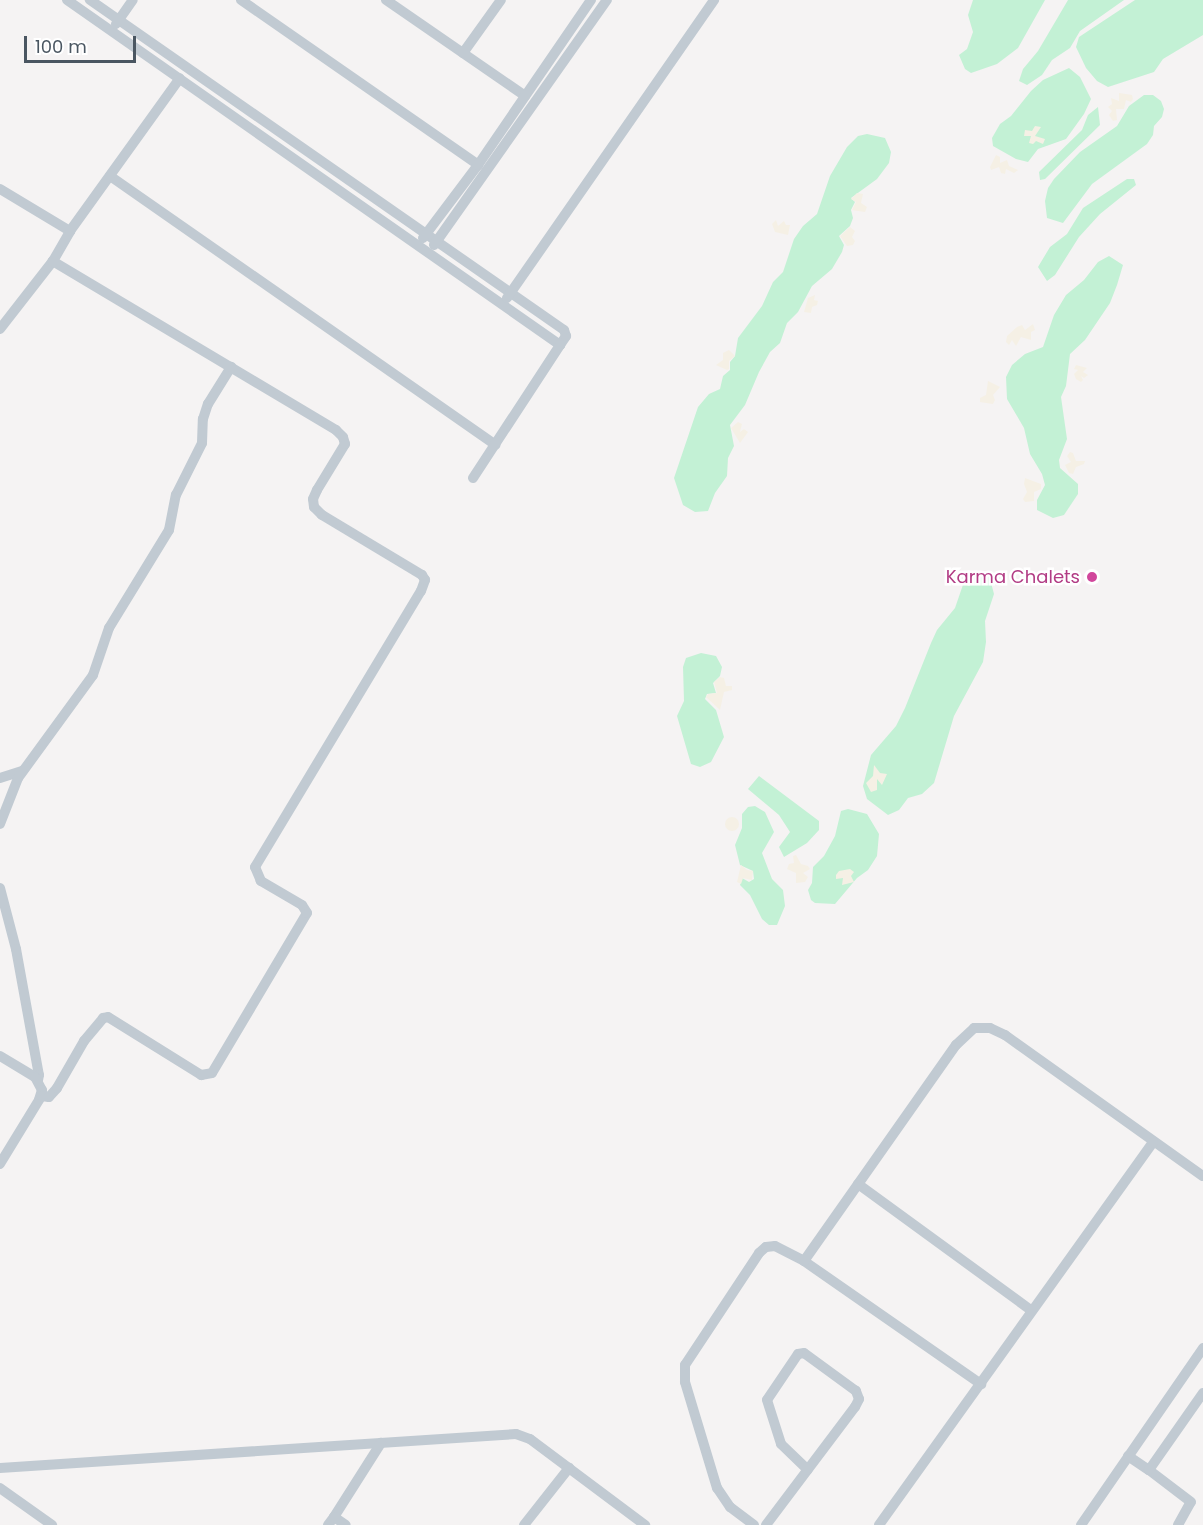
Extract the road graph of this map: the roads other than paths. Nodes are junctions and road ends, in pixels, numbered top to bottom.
1 (67, 0) edge
2 (90, 0) edge
3 (133, 0) edge
4 (241, 0) edge
5 (386, 0) edge
6 (501, 0) edge
7 (591, 0) edge
8 (607, 0) edge
9 (714, 0) edge
10 (119, 20) junction
11 (112, 31) junction
12 (463, 53) junction
13 (180, 78) junction
14 (525, 96) junction
15 (478, 165) junction
16 (110, 176) junction
17 (0, 189) edge
18 (70, 231) junction
19 (426, 234) junction
20 (436, 241) junction
21 (418, 246) junction
22 (428, 253) junction
23 (53, 261) junction
24 (511, 293) junction
25 (502, 303) junction
26 (0, 329) edge
27 (560, 345) junction
28 (231, 367) junction
29 (495, 445) junction
30 (473, 478) dead end
31 (23, 771) junction
32 (0, 778) edge
33 (3, 806) edge
34 (0, 824) edge
35 (0, 888) edge
36 (0, 1056) edge
37 (38, 1080) junction
38 (41, 1096) junction
39 (1153, 1142) junction
40 (0, 1164) edge
41 (1203, 1176) edge
42 (858, 1184) junction
43 (804, 1261) junction
44 (1032, 1311) junction
45 (1203, 1348) edge
46 (1199, 1362) edge
47 (981, 1384) junction
48 (1203, 1393) edge
49 (381, 1443) junction
50 (1128, 1456) junction
51 (0, 1468) edge
52 (569, 1468) junction
53 (808, 1470) junction
54 (1149, 1470) junction
55 (0, 1488) edge
56 (331, 1521) edge
57 (52, 1525) edge
58 (346, 1525) edge
59 (524, 1525) edge
60 (645, 1525) edge
61 (754, 1525) edge
62 (766, 1525) edge
63 (879, 1525) edge
64 (1081, 1525) edge
65 (1178, 1525) edge

1 - 11 street
2 - 10 street
3 - 10 street
4 - 15 street
5 - 12 street
6 - 12 street
7 - 14 street
8 - 20 street
9 - 24 street
10 - 11 street
10 - 19 street
11 - 13 street
12 - 14 street
13 - 16 street
13 - 21 street
14 - 15 street
15 - 19 street
16 - 18 street
16 - 29 street
17 - 18 street
18 - 23 street
19 - 20 street
19 - 21 street
20 - 22 street
20 - 24 street
21 - 22 street
22 - 25 street
23 - 26 street
23 - 28 street
24 - 25 street
24 - 27 street
25 - 27 street
27 - 29 street
28 - 31 street
28 - 38 street
29 - 30 street
31 - 32 street
31 - 33 street
33 - 34 street
35 - 37 street
36 - 37 street
37 - 38 street
38 - 40 street
39 - 41 street
39 - 42 street
39 - 44 street
42 - 43 street
42 - 44 street
43 - 47 street
43 - 61 street
44 - 47 street
45 - 46 street
46 - 50 street
47 - 63 street
48 - 54 street
49 - 51 street
49 - 52 street
49 - 56 street
50 - 54 street
50 - 64 street
52 - 59 street
52 - 60 street
53 - 53 street
53 - 62 street
54 - 65 street
55 - 57 street
56 - 58 street

